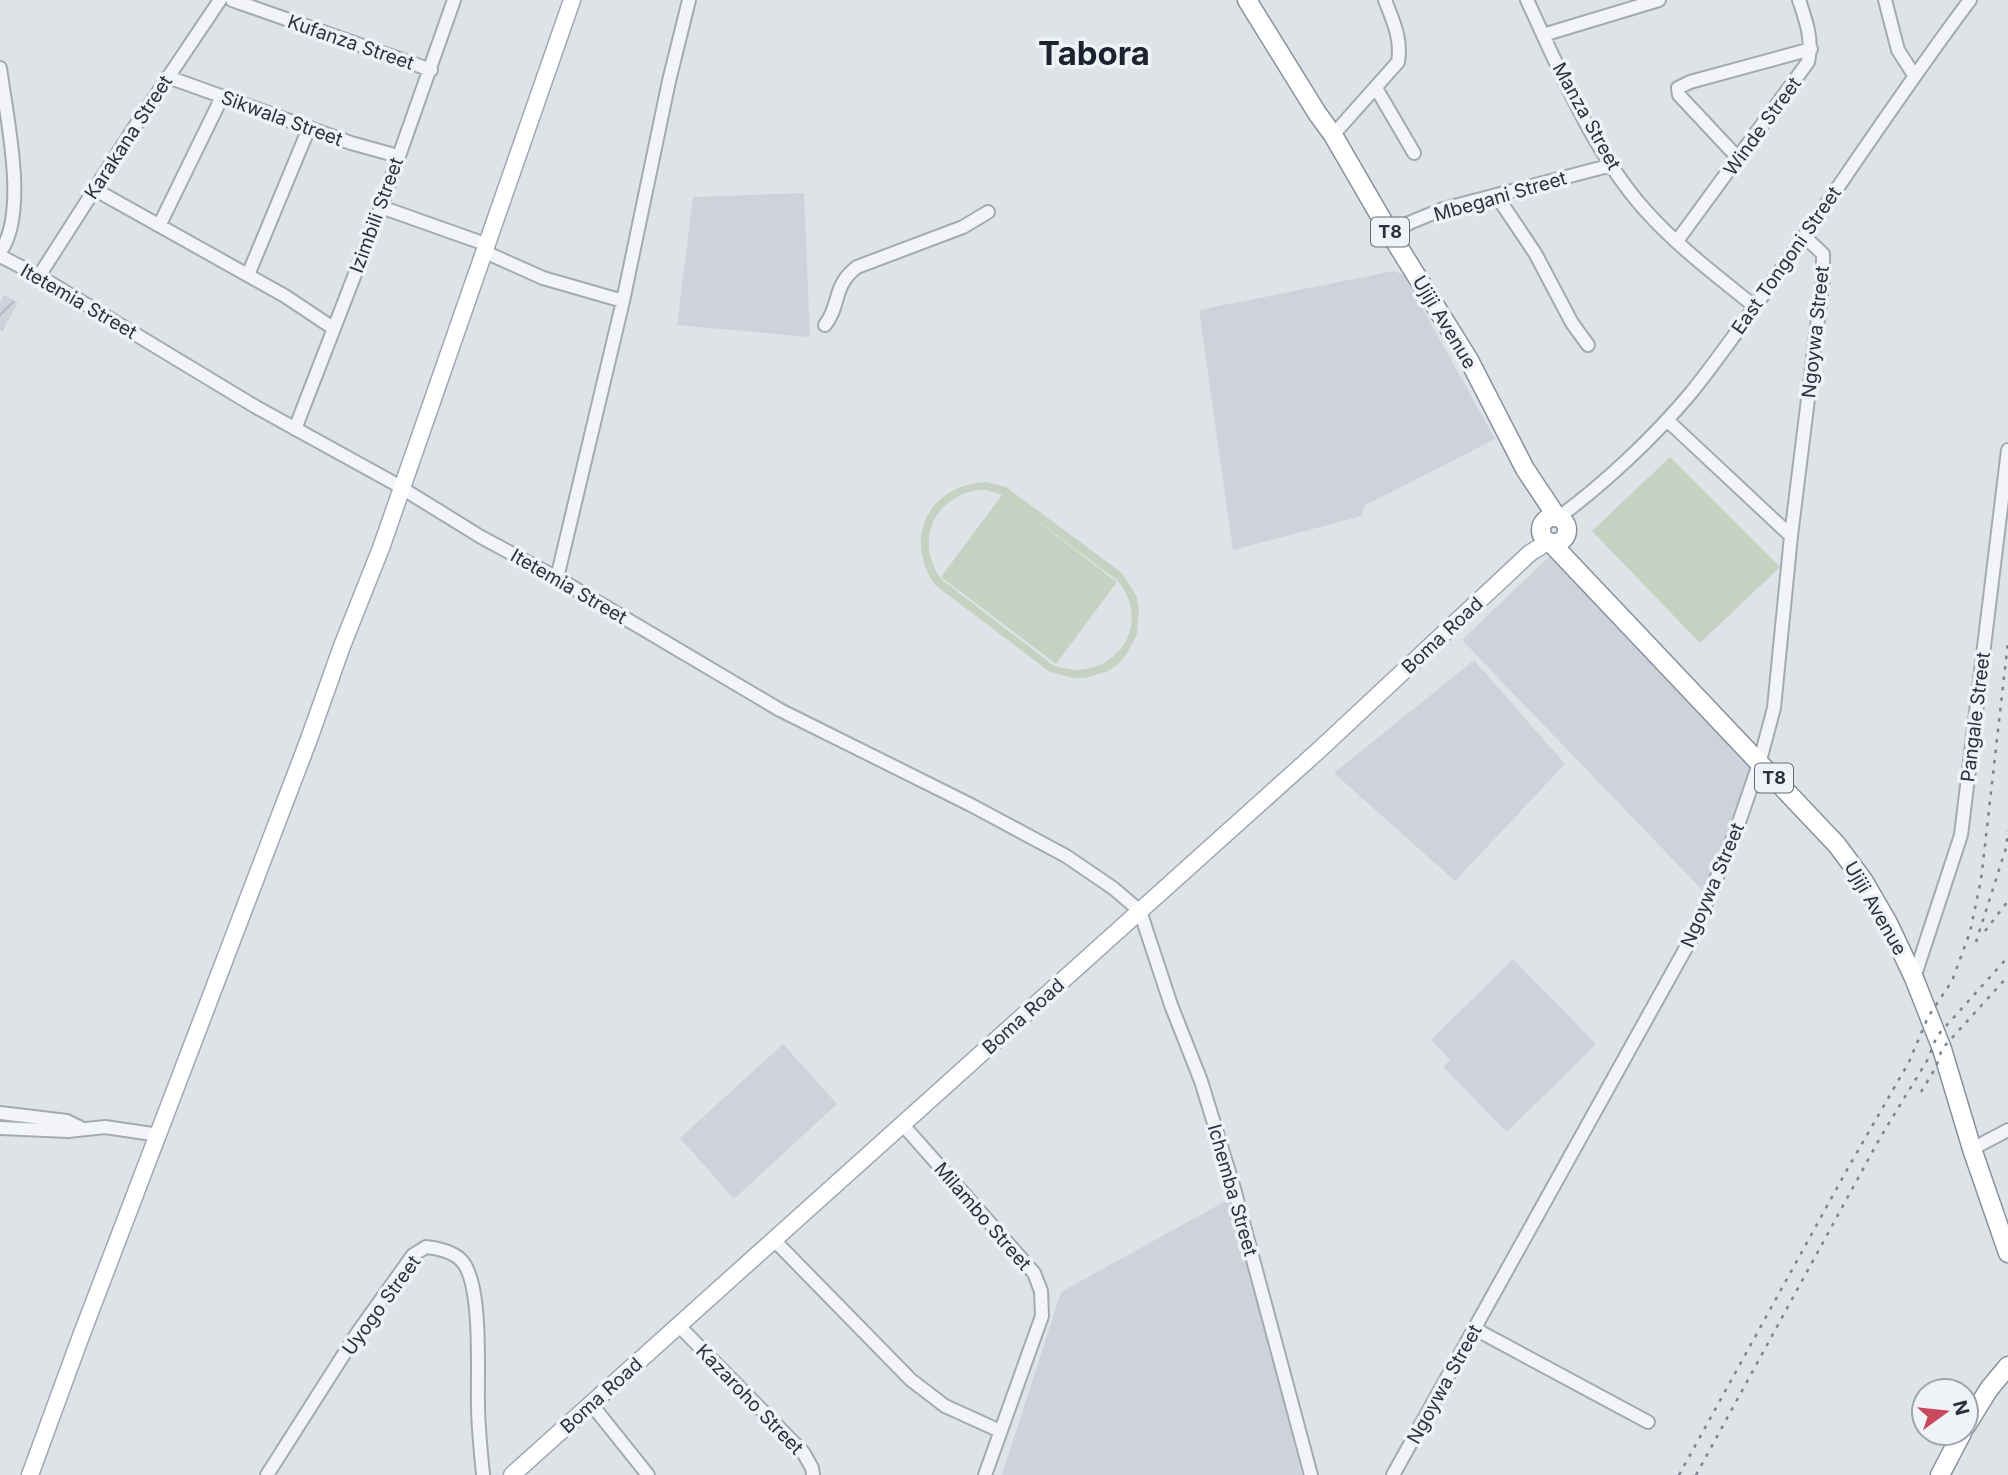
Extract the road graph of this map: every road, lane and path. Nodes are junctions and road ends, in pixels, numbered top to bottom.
1 (220, 0) edge
2 (232, 0) edge
3 (454, 0) edge
4 (572, 0) edge
5 (689, 0) edge
6 (1247, 0) edge
7 (1385, 0) edge
8 (1527, 0) edge
9 (1659, 0) edge
10 (1799, 0) edge
11 (1885, 0) edge
12 (1970, 0) edge
13 (1543, 35) junction
14 (1811, 49) junction
15 (0, 68) edge
16 (430, 70) junction
17 (1914, 75) junction
18 (168, 77) junction
19 (1376, 88) junction
20 (222, 97) junction
21 (309, 128) junction
22 (1333, 135) junction
23 (1413, 153) dead end
24 (398, 156) junction
25 (1738, 158) junction
26 (1612, 165) junction
27 (94, 189) junction
28 (1496, 195) junction
29 (381, 207) junction
30 (988, 212) dead end
31 (160, 224) junction
32 (1391, 235) junction
33 (1804, 236) junction
34 (1677, 241) junction
35 (486, 249) junction
36 (0, 254) edge
37 (248, 275) junction
38 (39, 276) junction
39 (623, 301) junction
40 (1754, 306) junction
41 (825, 325) dead end
42 (333, 328) junction
43 (1588, 345) dead end
44 (1667, 420) junction
45 (295, 429) junction
46 (2008, 450) edge
47 (401, 489) junction
48 (1554, 529) junction
49 (1791, 536) junction
50 (557, 578) junction
51 (1759, 764) junction
52 (1140, 911) junction
53 (1914, 978) junction
54 (0, 1113) edge
55 (903, 1125) junction
56 (0, 1128) edge
57 (83, 1129) junction
58 (2008, 1130) edge
59 (159, 1135) junction
60 (1972, 1149) junction
61 (774, 1240) junction
62 (2008, 1253) edge
63 (680, 1326) junction
64 (1475, 1329) junction
65 (2008, 1366) edge
66 (1980, 1403) edge
67 (592, 1405) junction
68 (1648, 1422) dead end
69 (1000, 1431) junction
70 (1955, 1447) edge
71 (30, 1475) edge
72 (267, 1475) edge
73 (483, 1475) edge
74 (512, 1475) edge
75 (648, 1475) edge
76 (813, 1475) edge
77 (985, 1475) edge
78 (1311, 1475) edge
79 (1393, 1475) edge
80 (1940, 1475) edge

1 - 18 street, Karakana Street
2 - 16 street, Kufanza Street
3 - 16 street, Izimbili Street
4 - 35 main road
5 - 39 street
6 - 22 highway, Ujiji Avenue / T8
7 - 19 street
8 - 13 street, Manza Street
9 - 13 street
10 - 14 street
11 - 17 street
12 - 17 street, East Tongoni Street
13 - 26 street, Manza Street
14 - 25 street, Winde Street
14 - 25 street
15 - 36 street
16 - 24 street, Izimbili Street
17 - 33 street, East Tongoni Street
18 - 20 street, Sikwala Street
18 - 27 street, Karakana Street
19 - 22 street
19 - 23 street
20 - 21 street, Sikwala Street
20 - 31 street
21 - 24 street, Sikwala Street
21 - 37 street
22 - 32 highway, Ujiji Avenue / T8
24 - 29 street, Izimbili Street
25 - 34 street, Winde Street
26 - 28 street, Mbegani Street
26 - 34 street, Manza Street
27 - 31 street
27 - 38 street, Karakana Street
28 - 32 street, Mbegani Street
28 - 43 street
29 - 35 street
29 - 42 street, Izimbili Street
30 - 41 street
31 - 37 street
32 - 48 highway, Ujiji Avenue / T8
33 - 40 street, East Tongoni Street
33 - 49 street, Ngoywa Street
34 - 40 street, Manza Street
35 - 39 street
35 - 47 main road
36 - 38 street, Itetemia Street
37 - 42 street
38 - 45 street, Itetemia Street
39 - 50 street
40 - 44 street, East Tongoni Street
42 - 45 street, Izimbili Street
44 - 48 street, East Tongoni Street
44 - 49 street
45 - 47 street, Itetemia Street
46 - 53 street, Pangale Street
47 - 50 street, Itetemia Street
47 - 59 main road
48 - 51 highway, Ujiji Avenue / T8
48 - 52 main road, Boma Road
49 - 51 street, Ngoywa Street
50 - 52 street, Itetemia Street
51 - 53 highway, Ujiji Avenue / T8
51 - 64 street, Ngoywa Street
52 - 55 main road, Boma Road
52 - 78 street, Ichemba Street
53 - 60 highway, Ujiji Avenue / T8
54 - 57 street
55 - 61 main road, Boma Road
55 - 69 street, Milambo Street
56 - 57 street
57 - 59 street
58 - 60 street
59 - 71 main road
60 - 62 highway, Ujiji Avenue / T8
61 - 63 main road, Boma Road
61 - 69 street
63 - 67 main road, Boma Road
63 - 76 street, Kazaroho Street
64 - 68 street
64 - 79 street, Ngoywa Street
65 - 66 highway
67 - 74 main road, Boma Road
67 - 75 street
69 - 77 street, Milambo Street
70 - 80 highway
72 - 73 street, Uyogo Street

